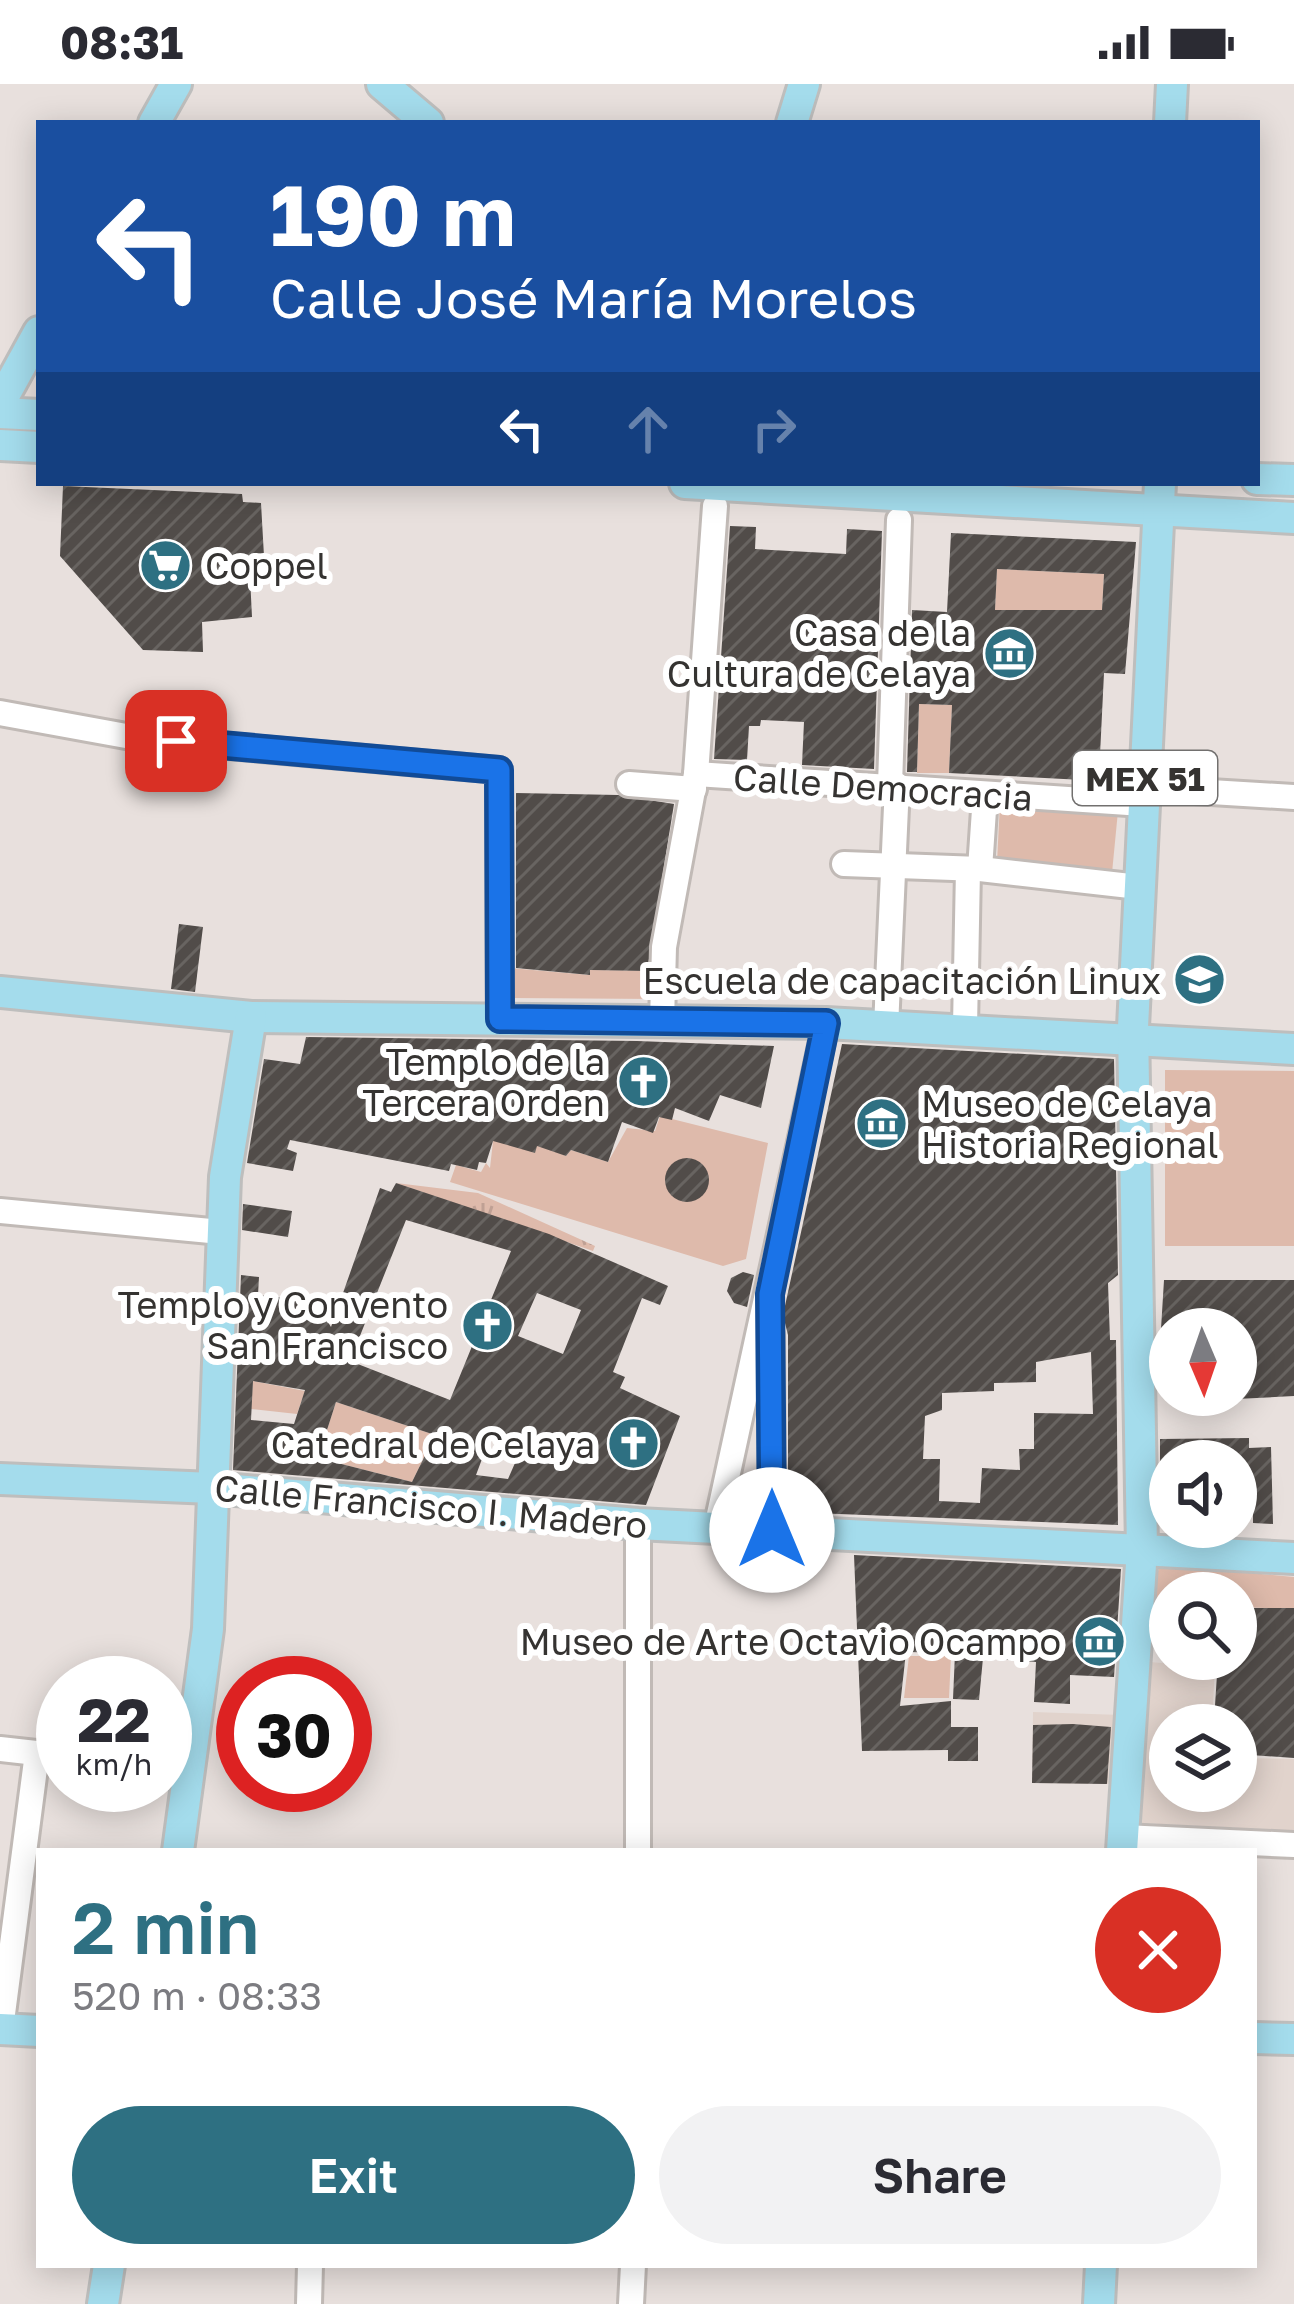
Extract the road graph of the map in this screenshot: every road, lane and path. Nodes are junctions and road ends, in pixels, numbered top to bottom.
1 (176, 84) edge
2 (382, 84) edge
3 (804, 84) edge
4 (1172, 84) edge
5 (156, 120) edge
6 (424, 120) edge
7 (793, 120) edge
8 (1170, 120) edge
9 (36, 337) edge
10 (0, 403) edge
11 (0, 413) edge
12 (36, 415) edge
13 (0, 445) edge
14 (36, 447) edge
15 (1260, 478) edge
16 (1294, 480) edge
17 (780, 486) edge
18 (1159, 498) edge
19 (715, 506) dead end
20 (1294, 518) edge
21 (898, 520) dead end
22 (0, 713) edge
23 (695, 781) junction
24 (629, 784) dead end
25 (894, 785) junction
26 (985, 795) junction
27 (1144, 796) junction
28 (1294, 796) edge
29 (844, 864) dead end
30 (892, 865) junction
31 (974, 869) junction
32 (1139, 886) junction
33 (0, 992) edge
34 (251, 1017) junction
35 (500, 1019) junction
36 (662, 1022) junction
37 (826, 1023) junction
38 (886, 1027) junction
39 (965, 1028) junction
40 (1135, 1044) junction
41 (1294, 1049) edge
42 (0, 1210) edge
43 (221, 1232) junction
44 (770, 1294) junction
45 (0, 1479) edge
46 (212, 1488) junction
47 (638, 1523) junction
48 (716, 1528) junction
49 (772, 1530) junction
50 (1142, 1549) junction
51 (1294, 1558) edge
52 (192, 1701) edge
53 (0, 1749) edge
54 (36, 1753) edge
55 (36, 1760) edge
56 (180, 1812) edge
57 (1123, 1844) edge
58 (1294, 1846) edge
59 (183, 1848) edge
60 (638, 1848) edge
61 (0, 2029) edge
62 (36, 2032) edge
63 (1257, 2038) edge
64 (1294, 2039) edge
65 (109, 2268) edge
66 (310, 2268) edge
67 (633, 2268) edge
68 (1101, 2268) edge
69 (103, 2304) edge
70 (309, 2304) edge
71 (631, 2304) edge
72 (1099, 2304) edge

1 - 5 main road
2 - 6 main road
3 - 7 main road
4 - 8 main road
9 - 10 main road
11 - 12 main road
13 - 14 main road
15 - 16 main road
17 - 18 main road
18 - 20 main road
18 - 27 main road, MEX 51
19 - 23 street
21 - 25 street
22 - 35 street
23 - 24 street, Calle Democracia
23 - 25 street, Calle Democracia
23 - 36 street
25 - 26 street, Calle Democracia
25 - 30 street
26 - 27 street, Calle Democracia
26 - 31 street
27 - 28 street, Calle Democracia
27 - 32 main road, MEX 51
29 - 30 street
30 - 31 street
30 - 38 street
31 - 32 street
31 - 39 street
32 - 40 main road, MEX 51
33 - 34 main road
34 - 35 main road
34 - 43 main road
35 - 36 main road
36 - 37 main road
37 - 38 main road
37 - 44 street
38 - 39 main road
39 - 40 main road
40 - 41 main road
40 - 50 main road, MEX 51
42 - 43 street
43 - 46 main road
44 - 48 street
44 - 49 street
45 - 46 main road, Calle Francisco I. Madero
46 - 47 main road, Calle Francisco I. Madero
46 - 52 main road
47 - 48 main road, Calle Francisco I. Madero
47 - 60 street
48 - 49 main road, Calle Francisco I. Madero
49 - 50 main road, Calle Francisco I. Madero
50 - 51 main road, Calle Francisco I. Madero
50 - 57 main road, MEX 51
53 - 54 street
55 - 61 street
56 - 59 main road
57 - 58 street
61 - 62 main road
63 - 64 main road
65 - 69 main road
66 - 70 street
67 - 71 street
68 - 72 main road

